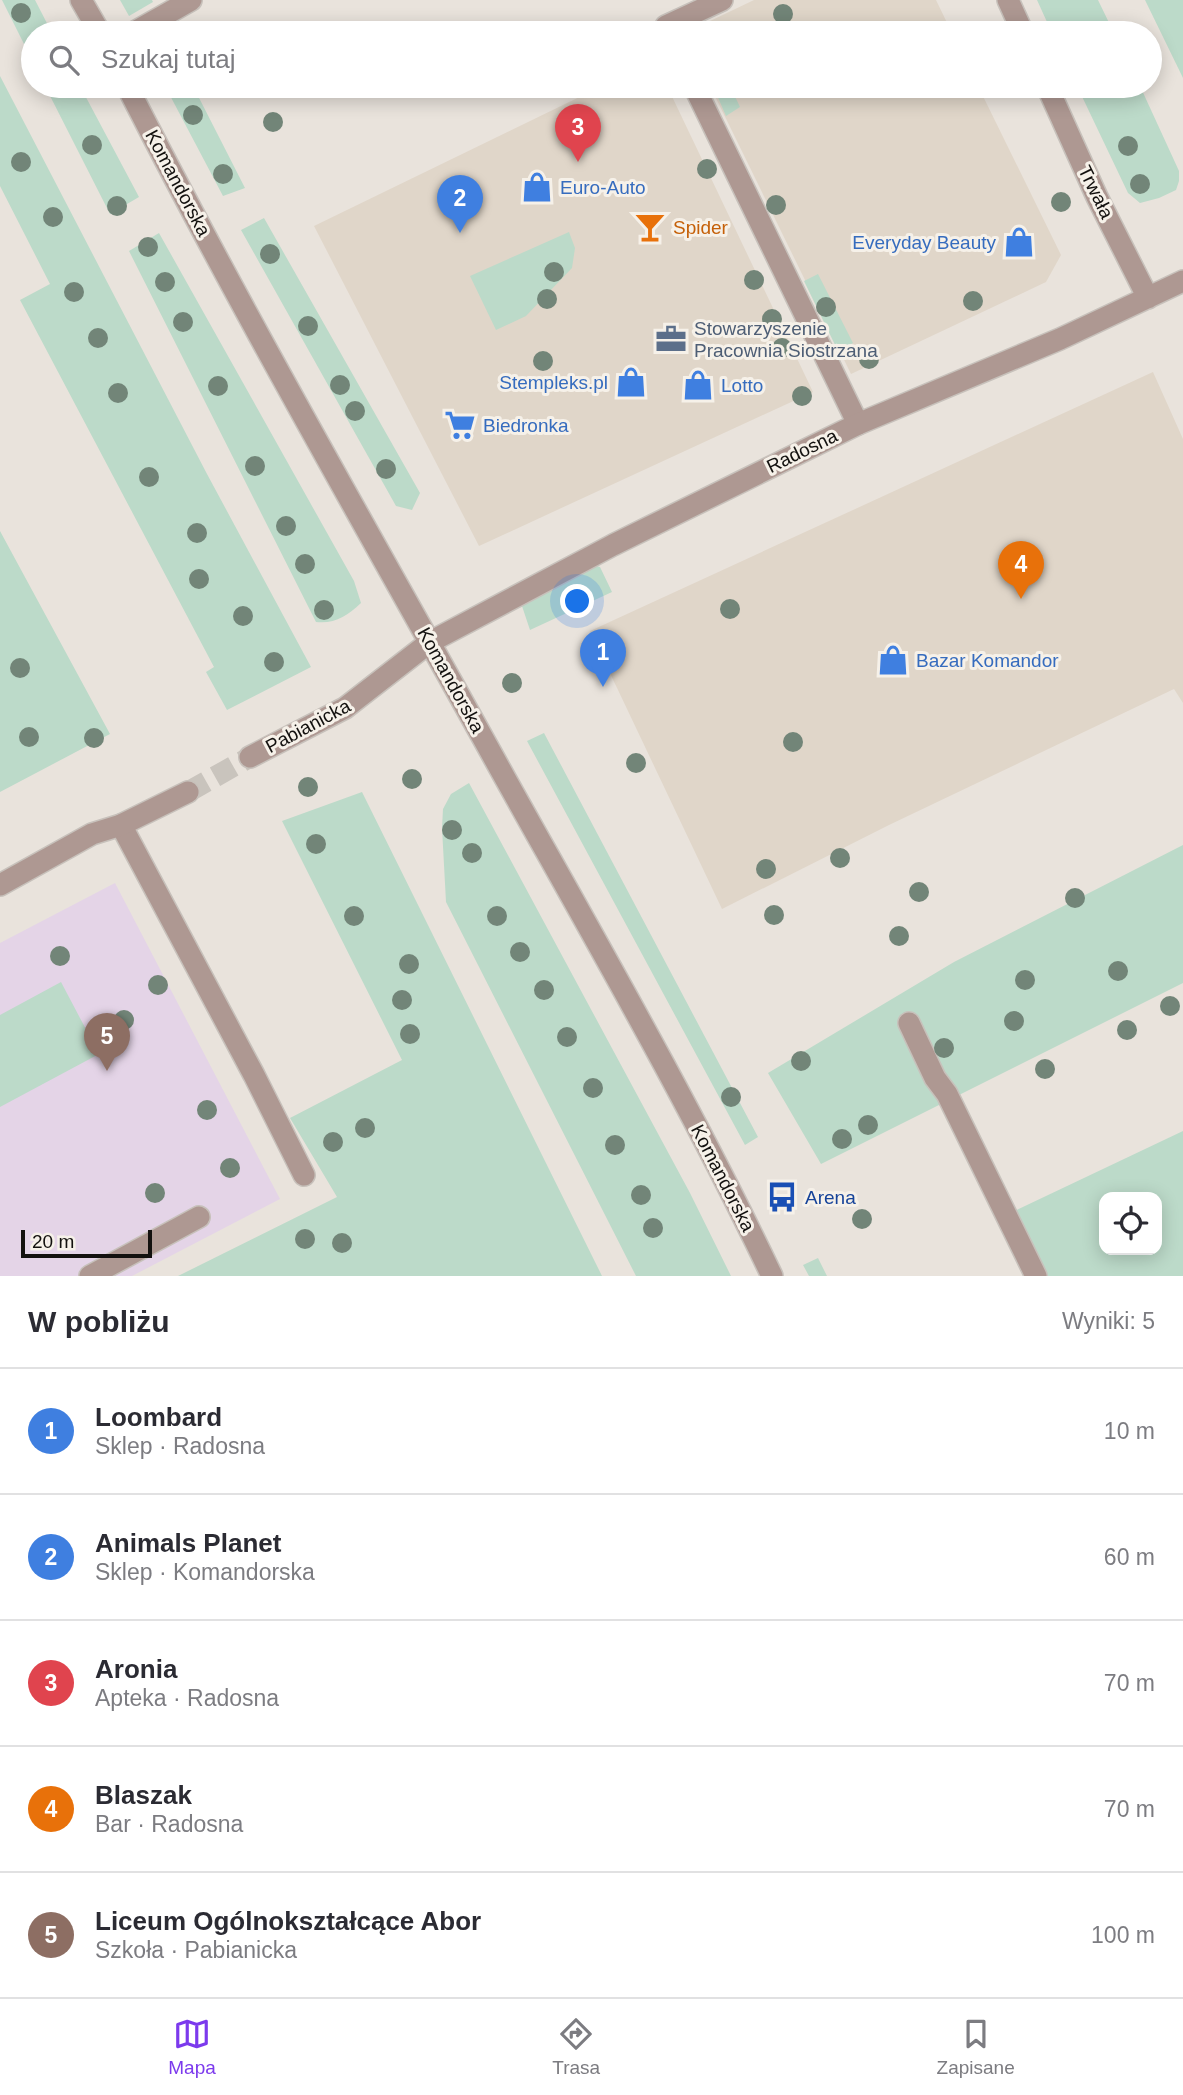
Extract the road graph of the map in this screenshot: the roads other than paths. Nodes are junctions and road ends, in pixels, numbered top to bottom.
1 (81, 0) edge
2 (191, 0) edge
3 (722, 0) edge
4 (1008, 0) edge
5 (93, 21) edge
6 (154, 21) edge
7 (677, 21) edge
8 (1018, 21) edge
9 (133, 98) edge
10 (700, 98) edge
11 (1052, 98) edge
12 (1183, 281) edge
13 (1148, 298) junction
14 (858, 424) junction
15 (430, 642) junction
16 (250, 757) tunnel mouth
17 (188, 792) tunnel mouth
18 (121, 825) junction
19 (0, 885) edge
20 (909, 1023) dead end
21 (304, 1175) dead end
22 (199, 1217) dead end
23 (90, 1276) edge
24 (772, 1276) edge
25 (1036, 1276) edge

1 - 5 street
2 - 6 street
3 - 7 street
4 - 8 street
9 - 15 street, Komandorska
10 - 14 street
11 - 13 street, Trwała
12 - 13 street, Radosna
13 - 14 street, Radosna
14 - 15 street, Radosna
15 - 16 street, Pabianicka
15 - 24 street, Komandorska
17 - 18 street
18 - 19 street
18 - 21 street
20 - 25 street
22 - 23 street

